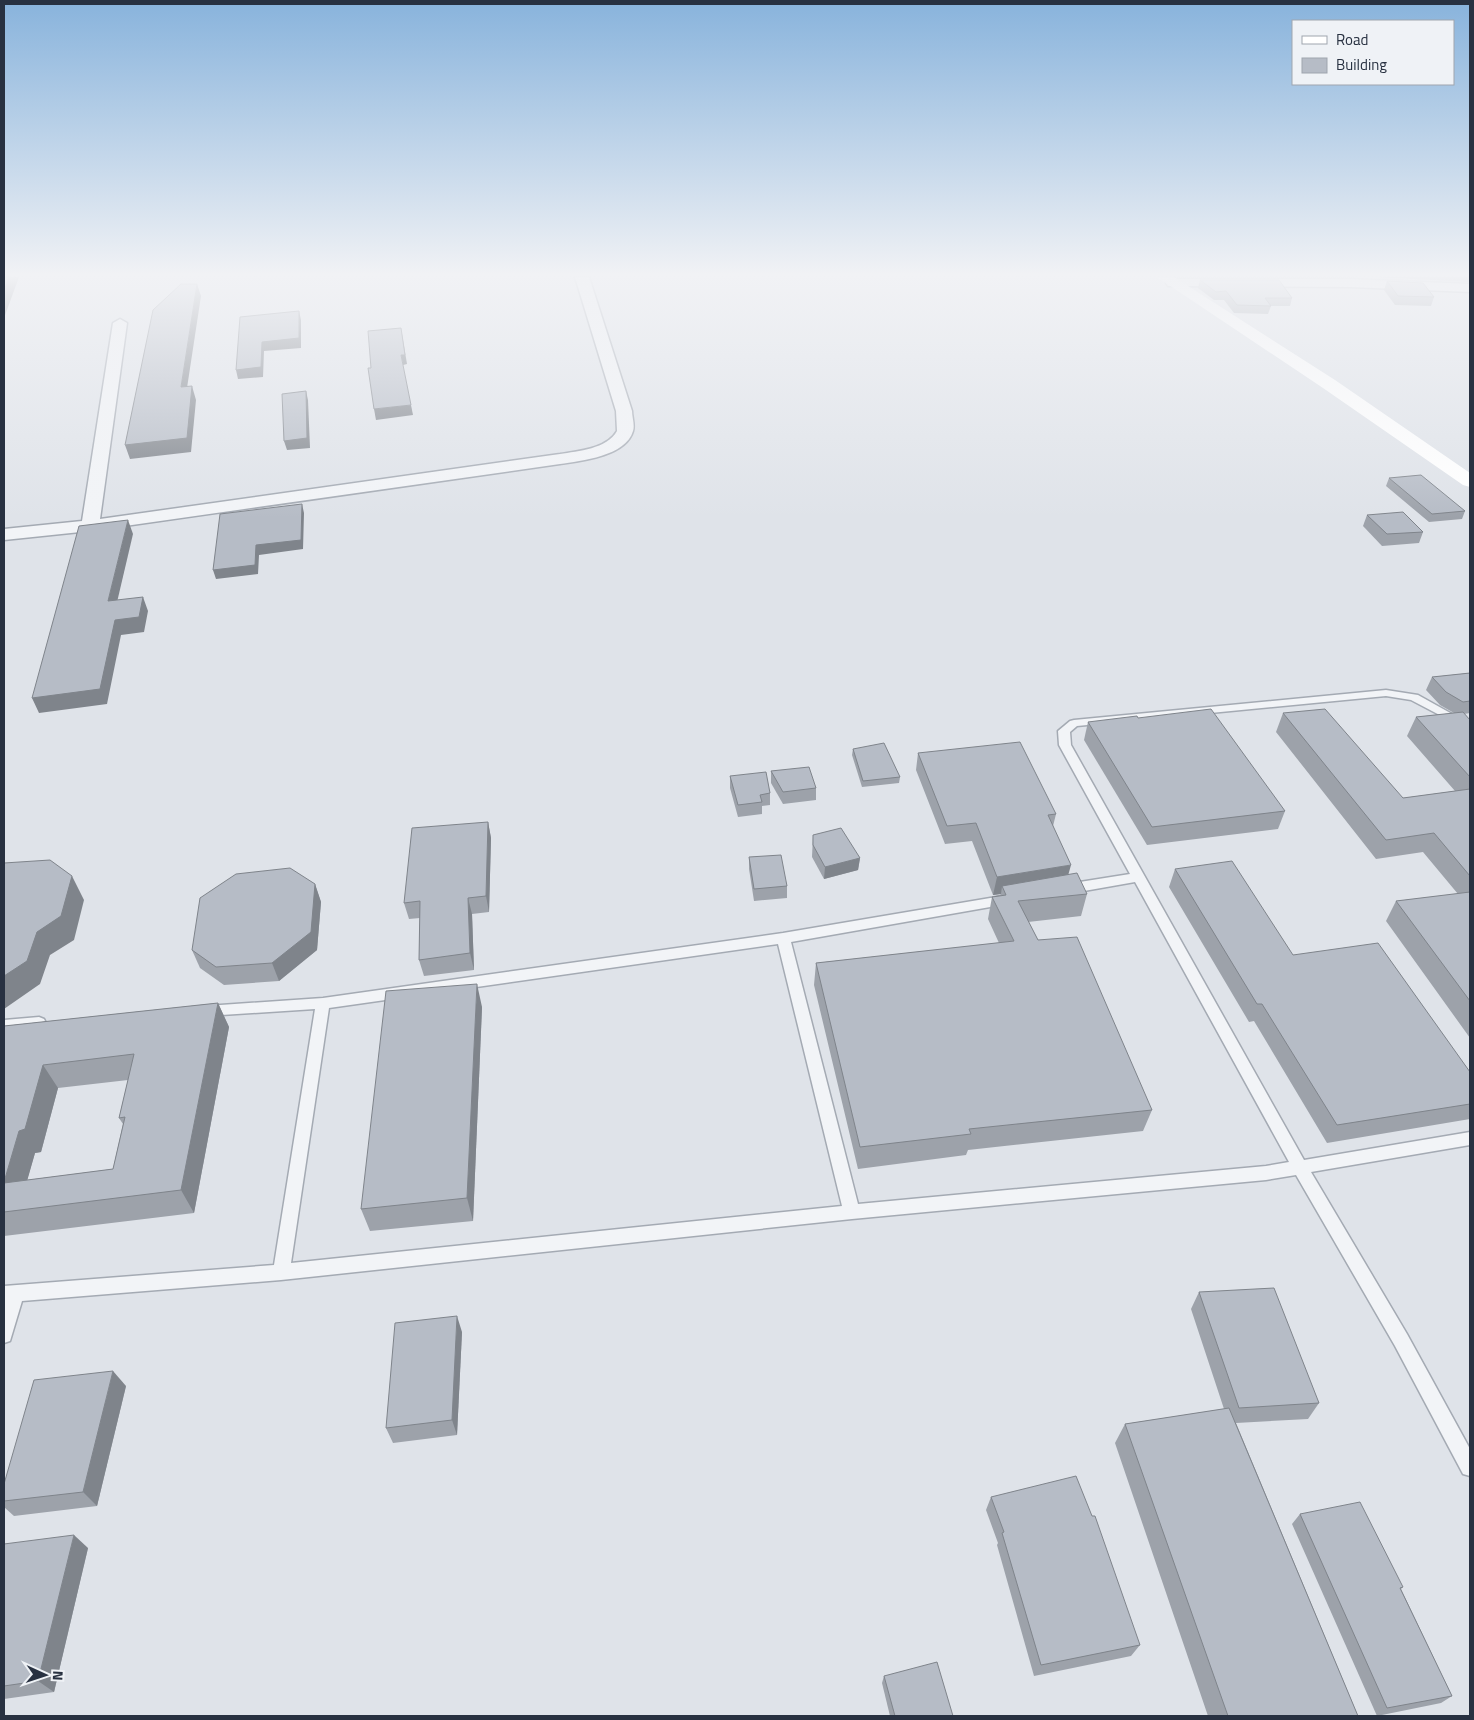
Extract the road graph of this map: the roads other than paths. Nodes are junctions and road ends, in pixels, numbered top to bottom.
1 (115, 357) edge
2 (607, 357) edge
3 (1288, 357) edge
4 (1470, 481) edge
5 (90, 526) junction
6 (4, 535) edge
7 (1470, 728) edge
8 (1138, 877) junction
9 (1052, 892) edge
10 (1023, 897) edge
11 (783, 938) junction
12 (323, 1003) junction
13 (193, 1012) edge
14 (54, 1022) edge
15 (4, 1026) edge
16 (1470, 1138) edge
17 (1300, 1167) junction
18 (852, 1212) junction
19 (281, 1272) junction
20 (10, 1293) edge
21 (4, 1334) edge
22 (1470, 1468) edge

1 - 5 street
2 - 5 street
3 - 4 street
5 - 6 street
7 - 8 lane
8 - 9 lane
8 - 17 lane
10 - 11 lane
11 - 12 lane
11 - 18 lane
12 - 13 lane
12 - 19 lane
14 - 15 lane
16 - 17 lane
17 - 18 lane
17 - 22 lane
18 - 19 lane
19 - 20 lane
20 - 21 lane

